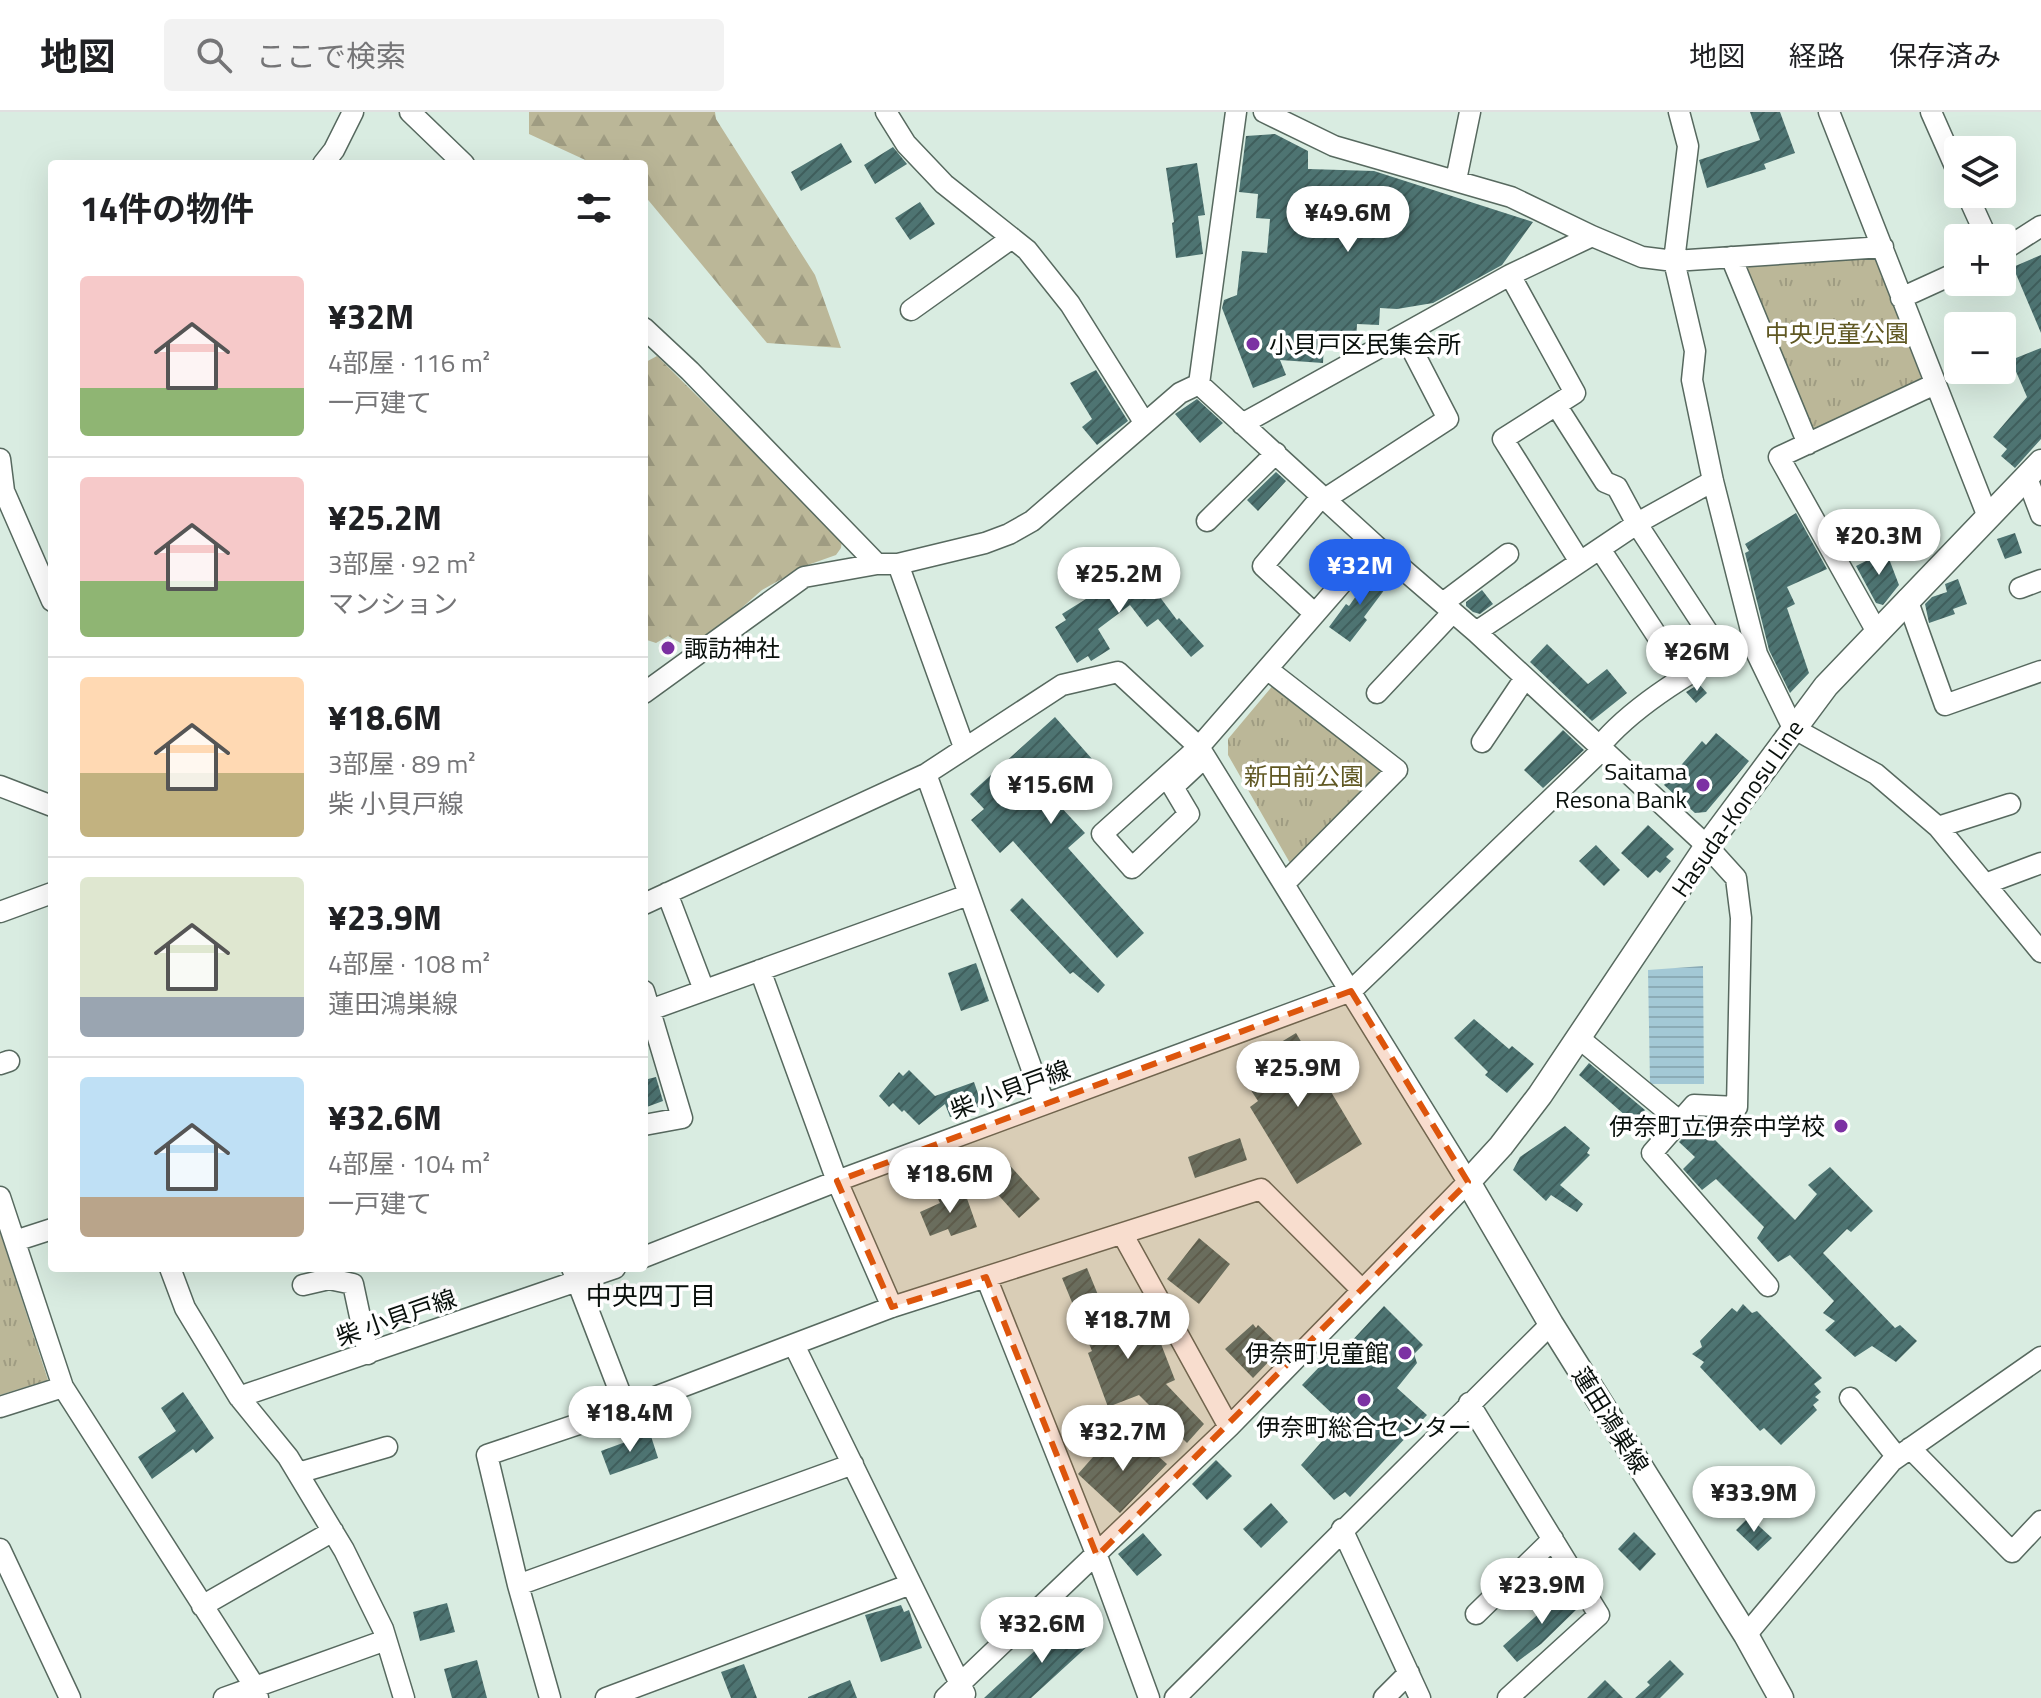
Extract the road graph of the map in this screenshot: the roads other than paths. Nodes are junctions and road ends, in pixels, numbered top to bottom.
1 (353, 112) edge
2 (410, 112) edge
3 (886, 112) edge
4 (1236, 112) edge
5 (1264, 112) edge
6 (1470, 112) edge
7 (1679, 112) edge
8 (1829, 112) edge
9 (1931, 112) edge
10 (1944, 141) edge
11 (326, 160) edge
12 (460, 160) edge
13 (1456, 180) junction
14 (2041, 226) edge
15 (1592, 236) junction
16 (1012, 238) junction
17 (2016, 242) edge
18 (1883, 247) junction
19 (1731, 257) junction
20 (1674, 261) junction
21 (1510, 275) junction
22 (1944, 278) edge
23 (1901, 298) junction
24 (911, 310) dead end
25 (1404, 334) junction
26 (648, 335) edge
27 (1199, 384) junction
28 (1935, 384) junction
29 (1556, 405) junction
30 (1144, 422) junction
31 (1242, 424) junction
32 (1808, 444) junction
33 (1276, 453) junction
34 (0, 459) edge
35 (2034, 470) edge
36 (1713, 481) junction
37 (1323, 498) junction
38 (2041, 515) edge
39 (1988, 517) junction
40 (1207, 521) dead end
41 (1637, 524) junction
42 (1375, 545) junction
43 (1600, 549) junction
44 (1508, 554) dead end
45 (1580, 562) junction
46 (877, 564) junction
47 (898, 564) junction
48 (2041, 580) edge
49 (2020, 588) dead end
50 (48, 592) edge
51 (1907, 599) junction
52 (1448, 608) junction
53 (1315, 614) junction
54 (1476, 632) junction
55 (1877, 632) junction
56 (1752, 639) junction
57 (1722, 654) junction
58 (1267, 669) junction
59 (2041, 671) edge
60 (1684, 677) junction
61 (1525, 678) junction
62 (648, 690) edge
63 (1377, 693) dead end
64 (1793, 728) junction
65 (1482, 742) dead end
66 (964, 747) junction
67 (1601, 749) junction
68 (1202, 752) junction
69 (926, 774) junction
70 (0, 786) edge
71 (48, 804) edge
72 (2010, 804) dead end
73 (1938, 827) junction
74 (1707, 846) junction
75 (2041, 863) edge
76 (1284, 884) junction
77 (1985, 884) junction
78 (667, 893) junction
79 (48, 894) edge
80 (968, 895) junction
81 (648, 902) edge
82 (0, 912) edge
83 (2041, 952) edge
84 (760, 970) junction
85 (704, 990) junction
86 (1351, 991) junction
87 (648, 1000) edge
88 (648, 1003) edge
89 (1580, 1039) junction
90 (1044, 1103) junction
91 (1678, 1120) junction
92 (648, 1124) edge
93 (837, 1181) junction
94 (1468, 1182) junction
95 (0, 1197) edge
96 (48, 1229) edge
97 (8, 1230) edge
98 (1123, 1235) junction
99 (648, 1255) edge
100 (172, 1272) edge
101 (575, 1275) edge
102 (986, 1277) junction
103 (303, 1285) dead end
104 (1768, 1286) dead end
105 (1362, 1290) junction
106 (892, 1307) junction
107 (1551, 1324) junction
108 (794, 1345) junction
109 (368, 1354) junction
110 (2041, 1357) edge
111 (63, 1387) junction
112 (239, 1397) junction
113 (1850, 1398) dead end
114 (1469, 1403) junction
115 (0, 1407) edge
116 (626, 1408) junction
117 (1229, 1427) junction
118 (387, 1447) dead end
119 (1904, 1452) junction
120 (853, 1464) junction
121 (298, 1473) junction
122 (2041, 1521) edge
123 (1342, 1529) junction
124 (333, 1531) junction
125 (1553, 1539) junction
126 (0, 1549) edge
127 (1097, 1556) junction
128 (911, 1584) junction
129 (518, 1585) junction
130 (202, 1606) junction
131 (1476, 1614) dead end
132 (1746, 1635) junction
133 (386, 1640) junction
134 (1409, 1673) junction
135 (964, 1691) edge
136 (257, 1692) edge
137 (1780, 1697) edge
138 (70, 1698) edge
139 (224, 1698) edge
140 (404, 1698) edge
141 (550, 1698) edge
142 (606, 1698) edge
143 (945, 1698) edge
144 (1149, 1698) edge
145 (1175, 1698) edge
146 (1384, 1698) edge
147 (1420, 1698) edge
148 (1508, 1698) edge

1 - 11 street
2 - 12 street
3 - 16 street
4 - 27 street
5 - 13 street
6 - 13 street
7 - 20 street
8 - 18 street
9 - 10 street
13 - 15 street
14 - 17 street
15 - 20 street
15 - 21 street
16 - 24 street
16 - 30 street
18 - 19 street
18 - 23 street
19 - 20 street
19 - 32 street
20 - 36 street
21 - 25 street
21 - 29 street
22 - 23 street
23 - 28 street
25 - 31 street
25 - 37 street
26 - 46 street
27 - 30 street
27 - 31 street
28 - 32 street
28 - 39 street
29 - 41 street
29 - 45 street
30 - 47 street
31 - 33 street
32 - 55 street
33 - 37 street
33 - 40 street
34 - 50 street
35 - 38 street
35 - 39 main road, Hasuda-Konosu Line
36 - 41 street
36 - 56 street
37 - 42 street
37 - 53 street
39 - 51 main road, Hasuda-Konosu Line
41 - 43 street
41 - 57 street
42 - 52 street
42 - 53 street
43 - 45 street
43 - 60 street
44 - 52 street
45 - 54 street
46 - 47 street
46 - 62 street
47 - 66 street
48 - 49 street
51 - 55 main road, Hasuda-Konosu Line
51 - 59 street
52 - 54 street
52 - 63 street
53 - 58 street
54 - 61 street
55 - 64 main road, Hasuda-Konosu Line
56 - 57 street
56 - 64 street
57 - 60 street
58 - 68 street
58 - 76 street
60 - 67 street
61 - 65 street
61 - 67 street
64 - 73 street
64 - 74 main road, Hasuda-Konosu Line
66 - 68 street
66 - 69 street
67 - 74 street
67 - 86 street
68 - 68 street
68 - 76 street
69 - 78 street
69 - 80 street
70 - 71 street
72 - 73 street
73 - 77 street
74 - 89 main road, Hasuda-Konosu Line
74 - 91 street
75 - 77 street
76 - 86 street
77 - 83 street
78 - 81 street
78 - 85 street
79 - 82 street
80 - 84 street
80 - 90 street
84 - 85 street
84 - 93 street
85 - 87 street
86 - 90 street, 柴 小貝戸線
86 - 94 street
88 - 92 street
89 - 91 street
89 - 94 main road, Hasuda-Konosu Line
90 - 93 street, 柴 小貝戸線
91 - 104 street
93 - 99 street, 柴 小貝戸線
93 - 106 street
94 - 105 street
94 - 107 main road, 蓮田鴻巣線
95 - 97 street
96 - 97 street
97 - 111 street
98 - 102 street
98 - 105 street
98 - 117 street
100 - 112 street
101 - 109 street, 柴 小貝戸線
101 - 116 street
102 - 106 street
102 - 127 street
103 - 109 street
105 - 117 street
106 - 108 street
107 - 114 street
107 - 132 main road, 蓮田鴻巣線
108 - 116 street
108 - 120 street
109 - 112 street, 柴 小貝戸線
110 - 119 street
111 - 115 street
111 - 130 street
112 - 121 street
113 - 119 street
114 - 123 street
114 - 125 street
116 - 129 street
117 - 127 street
118 - 121 street
119 - 122 street
119 - 132 street
120 - 128 street
120 - 129 street
121 - 124 street
123 - 134 street
123 - 145 street
124 - 130 street
124 - 133 street
125 - 131 street
125 - 148 street
126 - 138 street
127 - 135 street
127 - 144 street
128 - 135 street
128 - 142 street
129 - 141 street
130 - 136 street
132 - 137 main road, 蓮田鴻巣線
133 - 136 street
133 - 140 street
134 - 146 street
134 - 147 street
135 - 143 street
136 - 139 street

